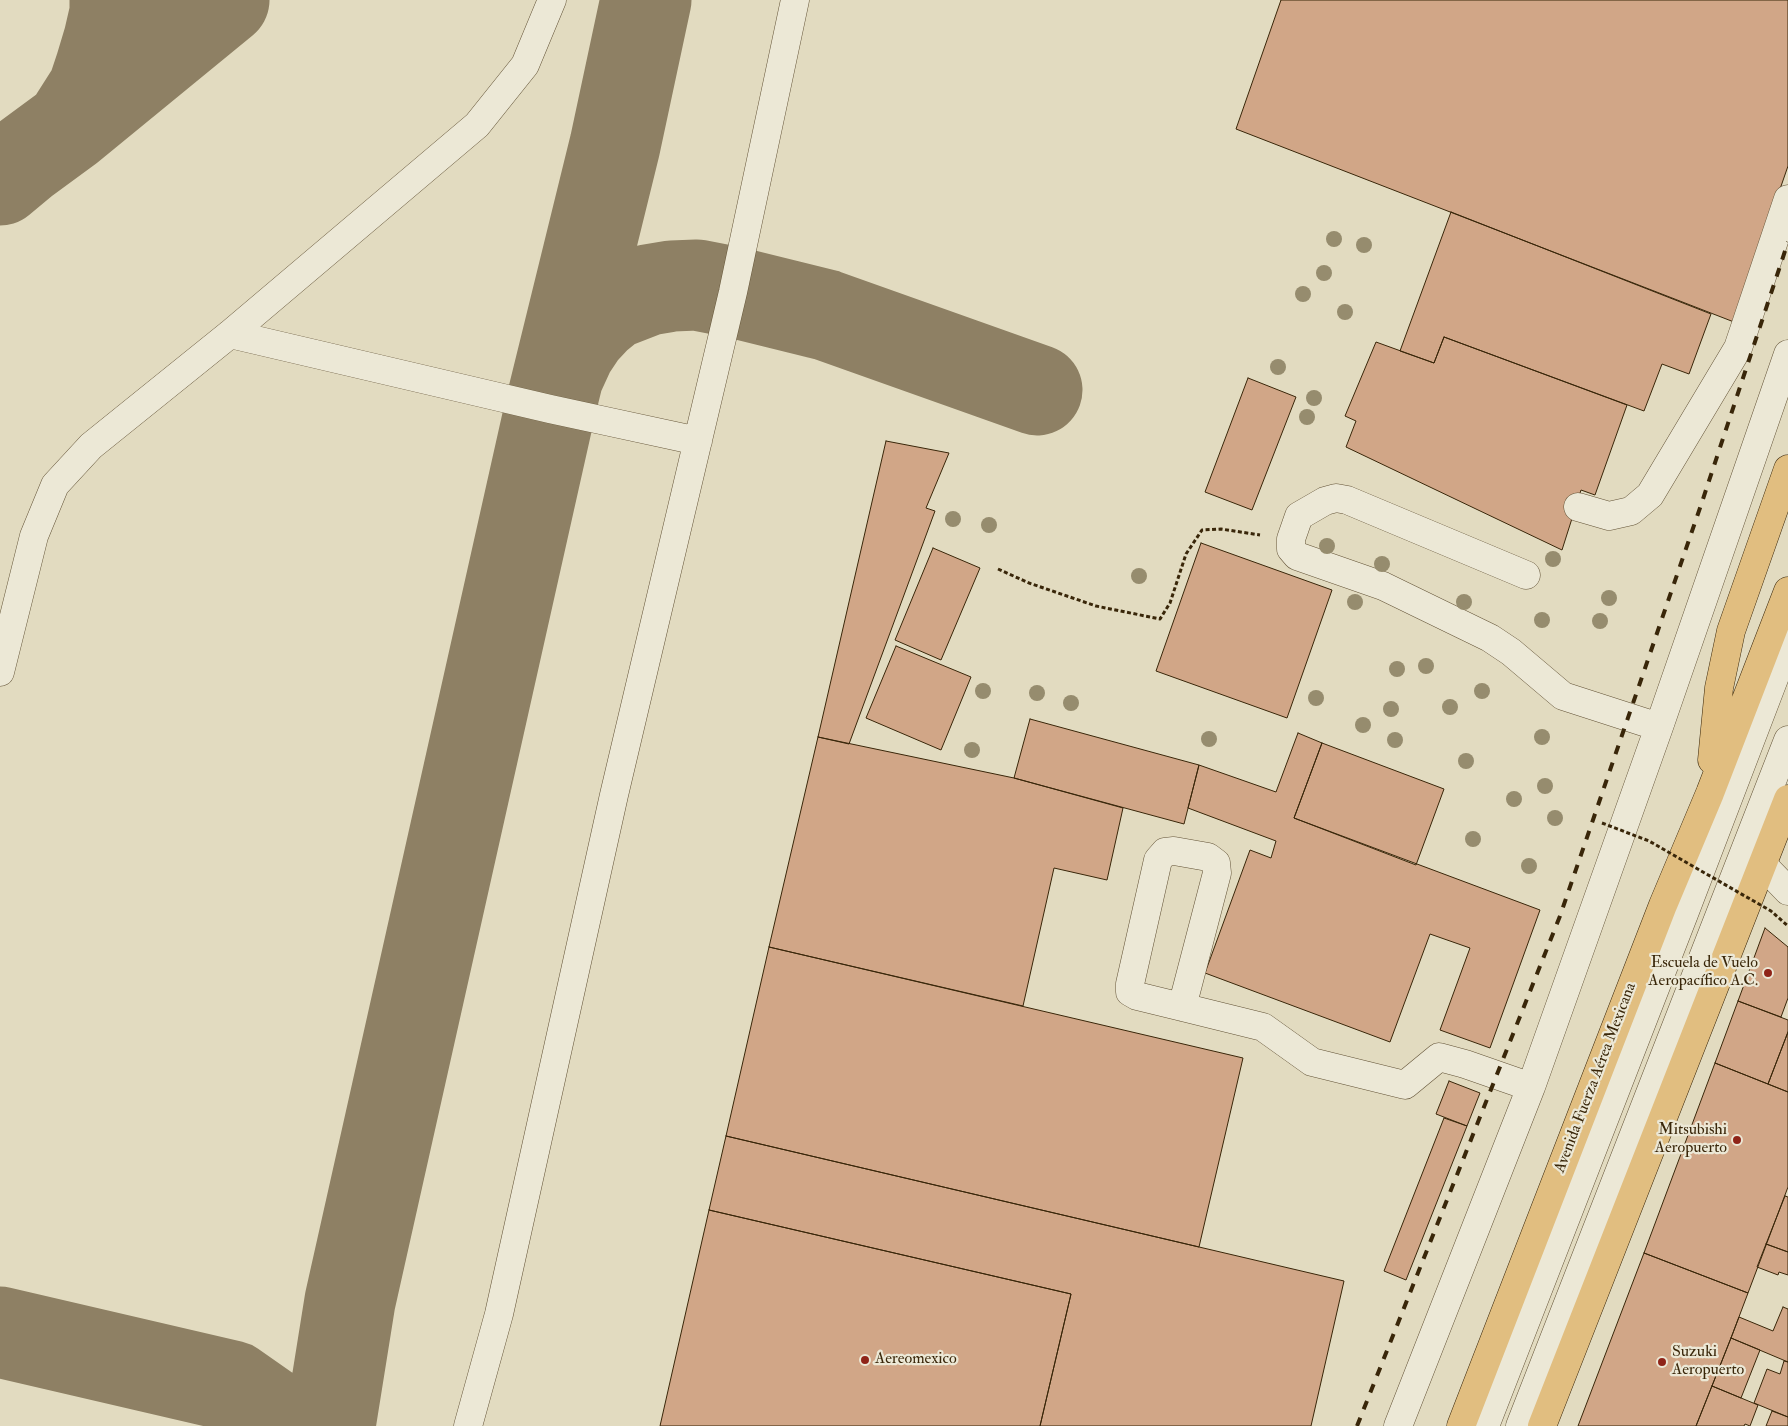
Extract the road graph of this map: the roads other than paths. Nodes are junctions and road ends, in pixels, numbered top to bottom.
1 (552, 0) edge
2 (795, 0) edge
3 (1788, 199) edge
4 (230, 334) junction
5 (1788, 354) edge
6 (698, 441) junction
7 (1788, 469) edge
8 (1578, 507) dead end
9 (1526, 575) dead end
10 (1788, 591) edge
11 (1788, 642) edge
12 (0, 672) edge
13 (1659, 727) junction
14 (1788, 740) edge
15 (1710, 794) junction
16 (1788, 798) edge
17 (1773, 849) edge
18 (1788, 891) edge
19 (1182, 1007) junction
20 (1531, 1087) junction
21 (468, 1426) edge
22 (1398, 1426) edge
23 (1461, 1426) edge
24 (1485, 1426) edge
25 (1520, 1426) edge
26 (1542, 1426) edge

1 - 4 street
2 - 6 street
3 - 8 street
4 - 6 street
4 - 12 street
5 - 13 street
6 - 21 street
7 - 15 main road
9 - 13 street
10 - 15 main road, Avenida Fuerza Aérea Mexicana
11 - 24 street
13 - 20 street
14 - 25 street
15 - 23 main road, Avenida Fuerza Aérea Mexicana
16 - 17 main road
17 - 18 street
17 - 26 main road
19 - 19 street
19 - 20 street
20 - 22 street

